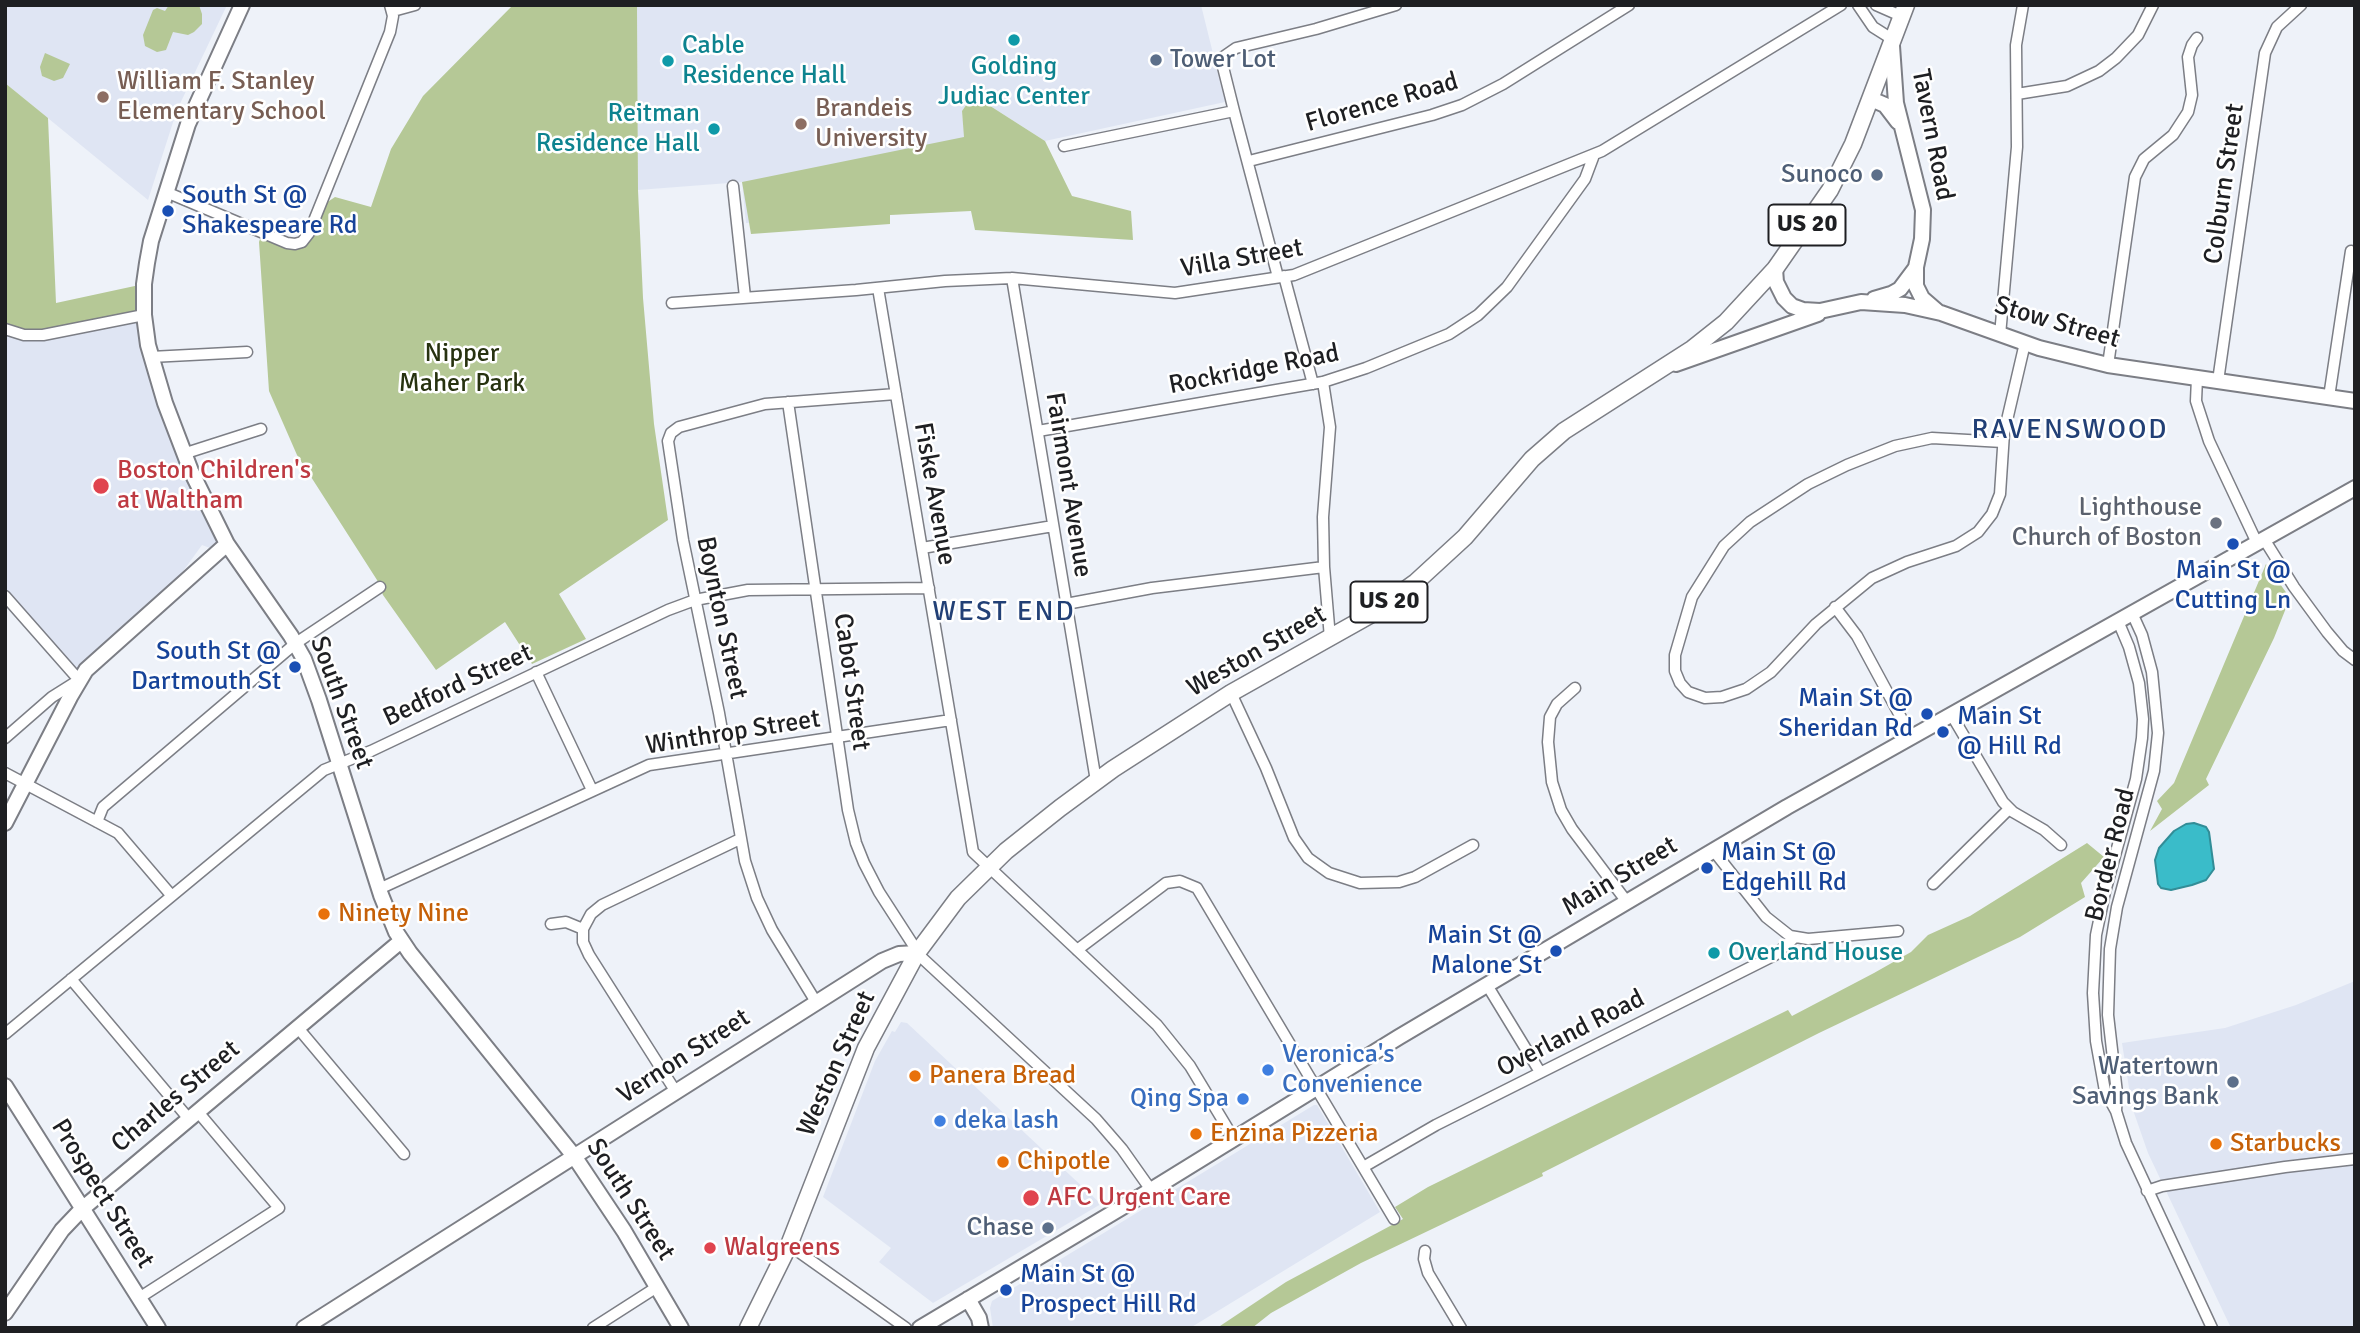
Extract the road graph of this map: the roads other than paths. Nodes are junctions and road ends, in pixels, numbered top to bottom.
1 (242, 5) edge
2 (415, 5) edge
3 (1396, 5) edge
4 (1629, 5) edge
5 (1841, 5) edge
6 (1858, 5) edge
7 (1876, 5) edge
8 (2023, 5) edge
9 (2153, 5) edge
10 (2301, 5) edge
11 (391, 8) edge
12 (1368, 10) edge
13 (1904, 11) edge
14 (2197, 38) dead end
15 (1892, 40) junction
16 (2017, 94) junction
17 (1871, 99) junction
18 (1234, 111) junction
19 (1904, 132) junction
20 (1064, 146) dead end
21 (1594, 155) junction
22 (1249, 161) junction
23 (733, 186) dead end
24 (166, 192) junction
25 (2351, 251) dead end
26 (1916, 267) junction
27 (1774, 269) junction
28 (1281, 277) junction
29 (1012, 278) junction
30 (878, 288) junction
31 (745, 297) junction
32 (672, 303) dead end
33 (1852, 303) junction
34 (1831, 308) junction
35 (1941, 313) junction
36 (144, 314) junction
37 (5, 329) edge
38 (2000, 335) junction
39 (2025, 343) junction
40 (247, 352) dead end
41 (151, 357) junction
42 (2108, 365) junction
43 (1646, 378) junction
44 (2197, 379) junction
45 (2218, 382) junction
46 (1318, 383) junction
47 (896, 394) junction
48 (2329, 397) junction
49 (2355, 401) edge
50 (788, 402) junction
51 (261, 429) dead end
52 (1038, 431) junction
53 (2003, 442) junction
54 (183, 454) junction
55 (2355, 488) edge
56 (1053, 526) junction
57 (2260, 541) junction
58 (227, 544) junction
59 (922, 548) junction
60 (1324, 567) junction
61 (380, 587) dead end
62 (929, 588) junction
63 (816, 590) junction
64 (5, 596) edge
65 (695, 600) junction
66 (1066, 604) junction
67 (1835, 607) junction
68 (2132, 613) junction
69 (2118, 621) junction
70 (1330, 638) junction
71 (296, 643) junction
72 (2355, 660) edge
73 (536, 672) junction
74 (79, 680) junction
75 (1575, 688) dead end
76 (1231, 694) junction
77 (1951, 714) junction
78 (951, 720) junction
79 (1911, 736) junction
80 (837, 737) junction
81 (5, 738) edge
82 (727, 753) junction
83 (339, 763) junction
84 (5, 773) edge
85 (1096, 781) junction
86 (25, 784) junction
87 (592, 790) junction
88 (2009, 809) junction
89 (97, 822) junction
90 (5, 823) edge
91 (740, 839) junction
92 (1473, 845) dead end
93 (2061, 845) dead end
94 (1713, 850) junction
95 (988, 868) junction
96 (1933, 884) dead end
97 (379, 889) junction
98 (171, 895) junction
99 (1627, 902) junction
100 (551, 924) dead end
101 (583, 929) junction
102 (1898, 932) dead end
103 (1794, 937) junction
104 (401, 941) junction
105 (1077, 950) junction
106 (917, 953) junction
107 (71, 979) junction
108 (1487, 985) junction
109 (816, 1002) junction
110 (298, 1028) junction
111 (5, 1034) edge
112 (1541, 1072) junction
113 (5, 1086) edge
114 (1317, 1088) junction
115 (676, 1092) junction
116 (2116, 1111) junction
117 (193, 1115) junction
118 (1234, 1139) junction
119 (404, 1154) dead end
120 (574, 1156) junction
121 (2355, 1159) edge
122 (1364, 1167) junction
123 (1151, 1190) junction
124 (2147, 1191) junction
125 (82, 1209) junction
126 (1394, 1219) dead end
127 (789, 1245) junction
128 (1425, 1251) dead end
129 (657, 1287) junction
130 (139, 1298) junction
131 (968, 1299) junction
132 (5, 1312) edge
133 (158, 1328) edge
134 (304, 1328) edge
135 (593, 1328) edge
136 (681, 1328) edge
137 (748, 1328) edge
138 (906, 1328) edge
139 (920, 1328) edge
140 (981, 1328) edge
141 (1461, 1328) edge
142 (2212, 1328) edge

1 - 24 street, South Street
2 - 11 street
3 - 12 street
4 - 22 street, Florence Road
5 - 21 street, Villa Street
6 - 15 street
7 - 13 street
8 - 16 street
9 - 16 street
10 - 45 street, Colburn Street
11 - 24 street
12 - 18 street
13 - 15 main road, Weston Street / US 20
14 - 42 street
15 - 17 main road, Weston Street / US 20
15 - 19 street, Tavern Road
16 - 38 street
17 - 19 street
17 - 27 main road, Weston Street / US 20
18 - 20 street
18 - 22 street
19 - 26 street, Tavern Road
21 - 28 street, Villa Street
21 - 46 street, Rockridge Road
22 - 28 street
23 - 31 street
24 - 36 street, South Street
25 - 48 street
26 - 33 street
26 - 35 street, Tavern Road
27 - 34 street, Stow Street
27 - 43 main road, Weston Street / US 20
28 - 29 street, Villa Street
28 - 46 street
29 - 30 street, Villa Street
29 - 52 street, Fairmont Avenue
30 - 31 street, Villa Street
30 - 47 street, Fiske Avenue
31 - 32 street, Villa Street
33 - 34 street, Stow Street
33 - 35 street, Stow Street
34 - 43 street
35 - 38 street, Stow Street
36 - 37 street
36 - 41 street, South Street
38 - 39 street, Stow Street
39 - 42 street, Stow Street
39 - 53 street
40 - 41 street
41 - 54 street, South Street
42 - 44 street, Stow Street
43 - 70 main road, Weston Street / US 20
44 - 45 street, Stow Street
44 - 57 street
45 - 48 street, Stow Street
46 - 52 street, Rockridge Road
46 - 60 street
47 - 50 street
47 - 59 street, Fiske Avenue
48 - 49 street, Stow Street
50 - 63 street, Cabot Street
50 - 65 street, Boynton Street
51 - 54 street
52 - 56 street, Fairmont Avenue
53 - 67 street
53 - 67 street
54 - 58 street, South Street
55 - 57 street, Main Street
56 - 59 street
56 - 66 street, Fairmont Avenue
57 - 68 street, Main Street
57 - 72 street
58 - 71 street, South Street
58 - 74 street
59 - 62 street, Fiske Avenue
60 - 66 street
60 - 70 street
61 - 71 street
62 - 63 street, Bedford Street
62 - 78 street, Fiske Avenue
63 - 65 street, Bedford Street
63 - 80 street, Cabot Street
64 - 74 street
65 - 73 street, Bedford Street
65 - 82 street, Boynton Street
66 - 85 street, Fairmont Avenue
67 - 79 street
68 - 69 street, Main Street
68 - 116 street, Border Road
69 - 77 street, Main Street
69 - 116 street, Border Road
70 - 76 main road, Weston Street / US 20
71 - 83 street, South Street
71 - 89 street
73 - 83 street, Bedford Street
73 - 87 street
74 - 81 street
74 - 86 street
75 - 99 street
76 - 85 main road, Weston Street / US 20
76 - 92 street
77 - 79 street, Main Street
77 - 88 street
78 - 80 street, Winthrop Street
78 - 95 street, Fiske Avenue
79 - 94 street, Main Street
80 - 82 street, Winthrop Street
80 - 106 street, Cabot Street
82 - 87 street, Winthrop Street
82 - 91 street, Boynton Street
83 - 97 street, South Street
83 - 98 street, Bedford Street
84 - 86 street
85 - 95 main road, Weston Street / US 20
86 - 89 street
86 - 90 street
87 - 97 street, Winthrop Street
88 - 93 street
88 - 96 street
89 - 98 street
91 - 101 street
91 - 109 street, Boynton Street
94 - 99 street, Main Street
94 - 103 street
95 - 105 street, Fiske Avenue
95 - 106 main road, Weston Street / US 20
97 - 104 street, South Street
98 - 107 street, Bedford Street
99 - 108 street, Main Street
100 - 101 street
101 - 115 street
102 - 103 street
103 - 112 street, Overland Road
104 - 110 street, Charles Street
104 - 120 street, South Street
105 - 114 street
105 - 118 street, Fiske Avenue
106 - 109 street, Vernon Street
106 - 123 street, Cabot Street
106 - 127 main road, Weston Street / US 20
107 - 111 street, Bedford Street
107 - 117 street
108 - 112 street
108 - 114 street, Main Street
109 - 115 street, Vernon Street
110 - 117 street, Charles Street
110 - 119 street
112 - 122 street, Overland Road
113 - 125 street, Prospect Street
114 - 118 street, Main Street
114 - 122 street
115 - 120 street, Vernon Street
116 - 124 street, Border Road
117 - 125 street, Charles Street
117 - 130 street
118 - 123 street, Main Street
120 - 129 street, South Street
120 - 134 street, Vernon Street
121 - 124 street
122 - 126 street
123 - 131 street, Main Street
124 - 142 street, Border Road
125 - 130 street, Prospect Street
125 - 132 street, Charles Street
127 - 137 main road, Weston Street / US 20
127 - 138 street
128 - 141 street
129 - 135 street
129 - 136 street, South Street
130 - 133 street, Prospect Street
131 - 139 street, Main Street
131 - 140 street

